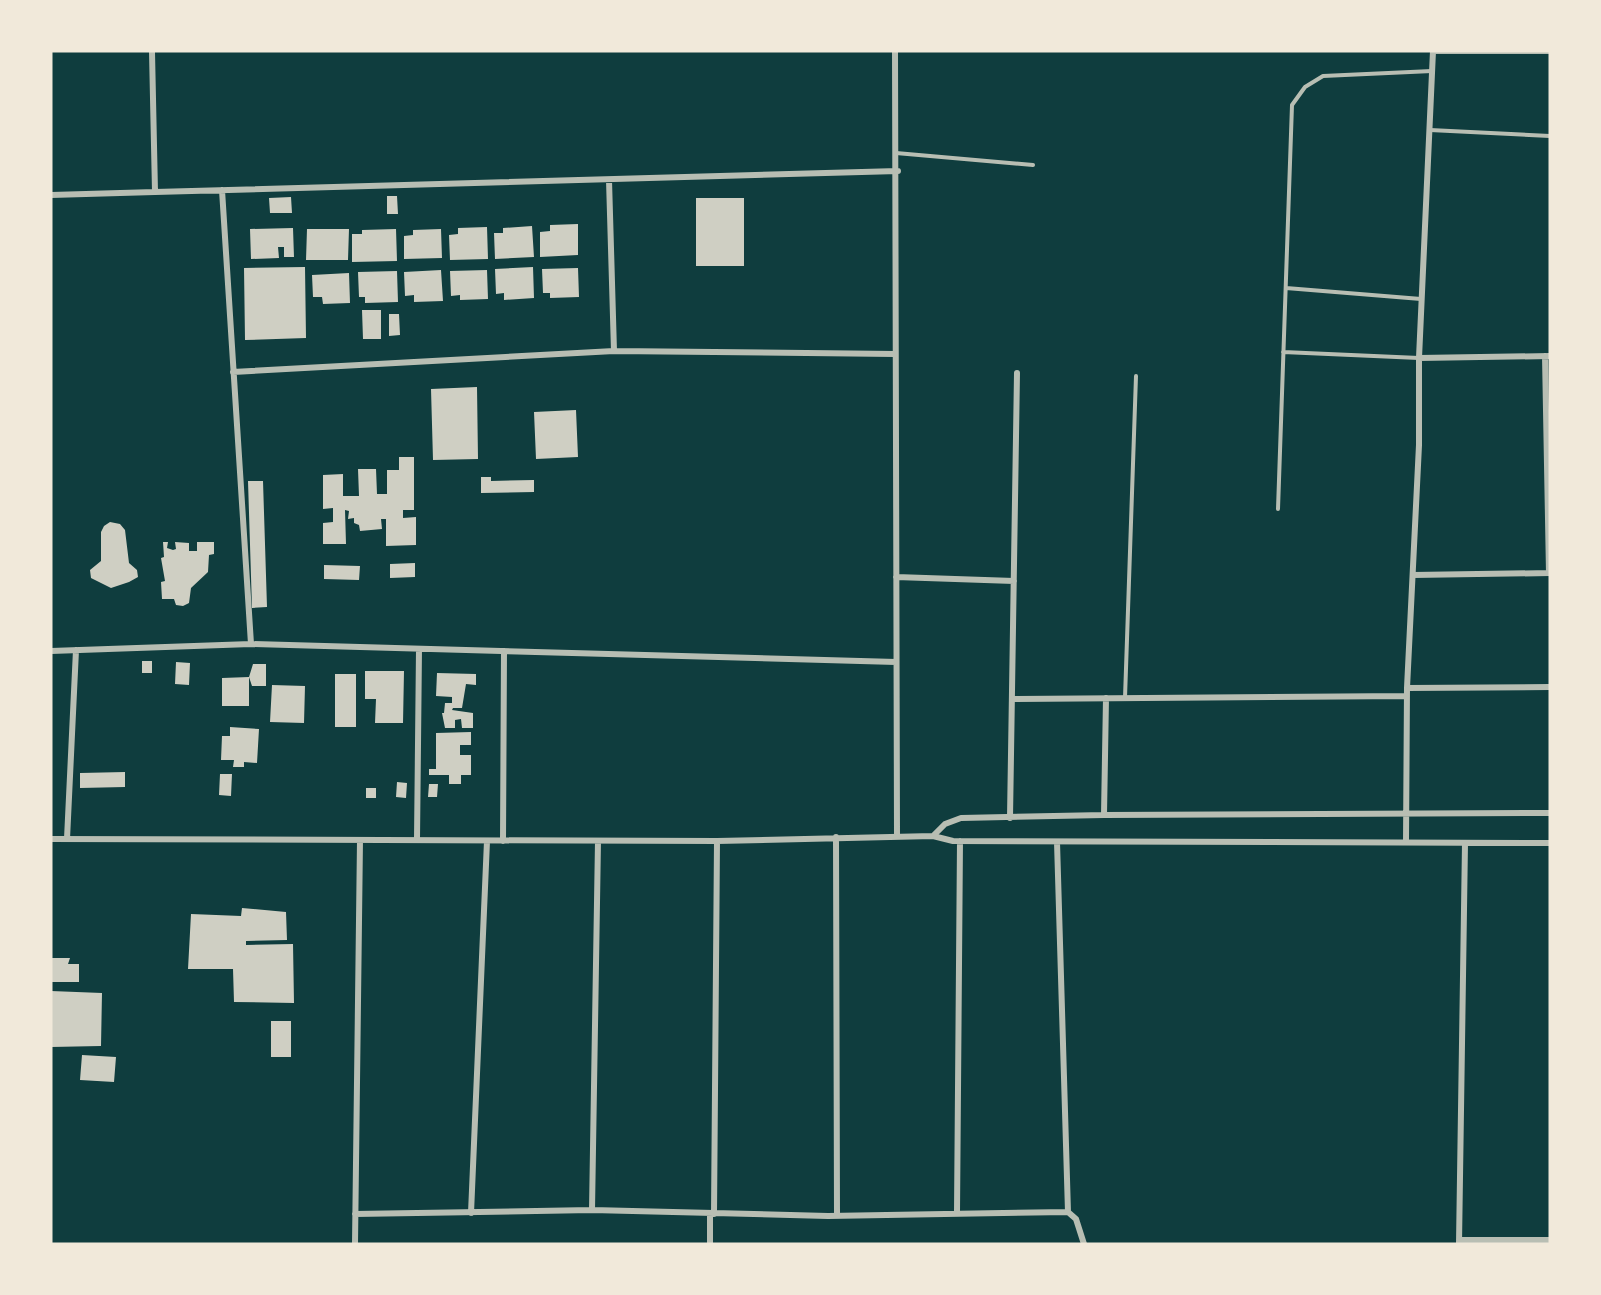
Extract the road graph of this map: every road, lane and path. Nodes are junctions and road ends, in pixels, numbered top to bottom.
1 (895, 51) edge
2 (152, 52) edge
3 (1433, 52) edge
4 (1550, 52) edge
5 (1432, 71) junction
6 (1429, 130) junction
7 (1550, 136) edge
8 (896, 153) junction
9 (1033, 165) dead end
10 (898, 171) junction
11 (609, 180) junction
12 (222, 190) junction
13 (155, 192) junction
14 (51, 195) edge
15 (1286, 288) junction
16 (1421, 299) junction
17 (614, 351) junction
18 (1283, 352) junction
19 (895, 354) junction
20 (1548, 356) edge
21 (1419, 358) junction
22 (233, 372) junction
23 (1017, 373) dead end
24 (1136, 376) dead end
25 (1278, 509) dead end
26 (1549, 573) edge
27 (1413, 575) junction
28 (896, 577) junction
29 (1014, 581) junction
30 (250, 644) junction
31 (419, 649) junction
32 (76, 650) junction
33 (51, 651) edge
34 (504, 651) junction
35 (896, 662) junction
36 (1550, 687) edge
37 (1407, 688) junction
38 (1407, 696) junction
39 (1106, 698) junction
40 (1125, 698) junction
41 (1012, 699) junction
42 (1405, 813) junction
43 (1550, 813) edge
44 (1104, 815) junction
45 (1010, 818) junction
46 (897, 836) junction
47 (933, 836) junction
48 (836, 837) junction
49 (51, 839) edge
50 (67, 839) junction
51 (360, 840) junction
52 (417, 840) junction
53 (487, 840) junction
54 (503, 841) junction
55 (598, 841) junction
56 (717, 841) junction
57 (960, 841) junction
58 (1057, 842) junction
59 (1406, 842) junction
60 (1465, 843) junction
61 (1550, 843) edge
62 (592, 1210) junction
63 (1068, 1212) junction
64 (471, 1213) junction
65 (957, 1213) junction
66 (355, 1214) junction
67 (712, 1214) junction
68 (837, 1216) junction
69 (1550, 1240) edge
70 (1459, 1242) edge
71 (355, 1244) edge
72 (710, 1244) edge
73 (1084, 1244) edge

1 - 8 street
2 - 13 street
3 - 4 lane
3 - 5 street
5 - 6 street
5 - 15 lane
6 - 7 lane
6 - 16 street
8 - 9 lane
8 - 10 street
10 - 11 street
10 - 19 street
11 - 12 street
11 - 17 street
12 - 13 street
12 - 22 street
13 - 14 street
15 - 16 lane
15 - 18 lane
16 - 21 street
17 - 19 street
17 - 22 street
18 - 21 lane
18 - 25 lane
19 - 28 street
20 - 21 street
20 - 26 street
21 - 27 street
22 - 30 street
23 - 29 street
24 - 40 lane
26 - 27 street
27 - 37 street
28 - 29 street
28 - 35 street
29 - 41 street
30 - 31 street
30 - 32 street
31 - 34 street
31 - 52 street
32 - 33 street
32 - 50 street
34 - 35 street
34 - 54 street
35 - 46 street
36 - 37 street
37 - 38 street
38 - 40 street
38 - 42 street
39 - 40 street
39 - 41 street
39 - 44 street
41 - 45 street
42 - 43 street
42 - 44 street
42 - 59 street
44 - 45 street
45 - 47 street
46 - 47 street
46 - 48 street
47 - 57 street
48 - 56 street
48 - 68 street
49 - 50 street
50 - 51 street
51 - 52 street
51 - 66 street
52 - 53 street
53 - 54 street
53 - 64 street
54 - 55 street
55 - 56 street
55 - 62 street
56 - 67 street
57 - 58 street
57 - 65 street
58 - 59 street
58 - 63 street
59 - 60 street
60 - 61 street
60 - 70 street
62 - 64 street
62 - 67 street
63 - 65 street
63 - 73 street
64 - 66 street
65 - 68 street
66 - 71 street
67 - 68 street
67 - 72 street
69 - 70 street

